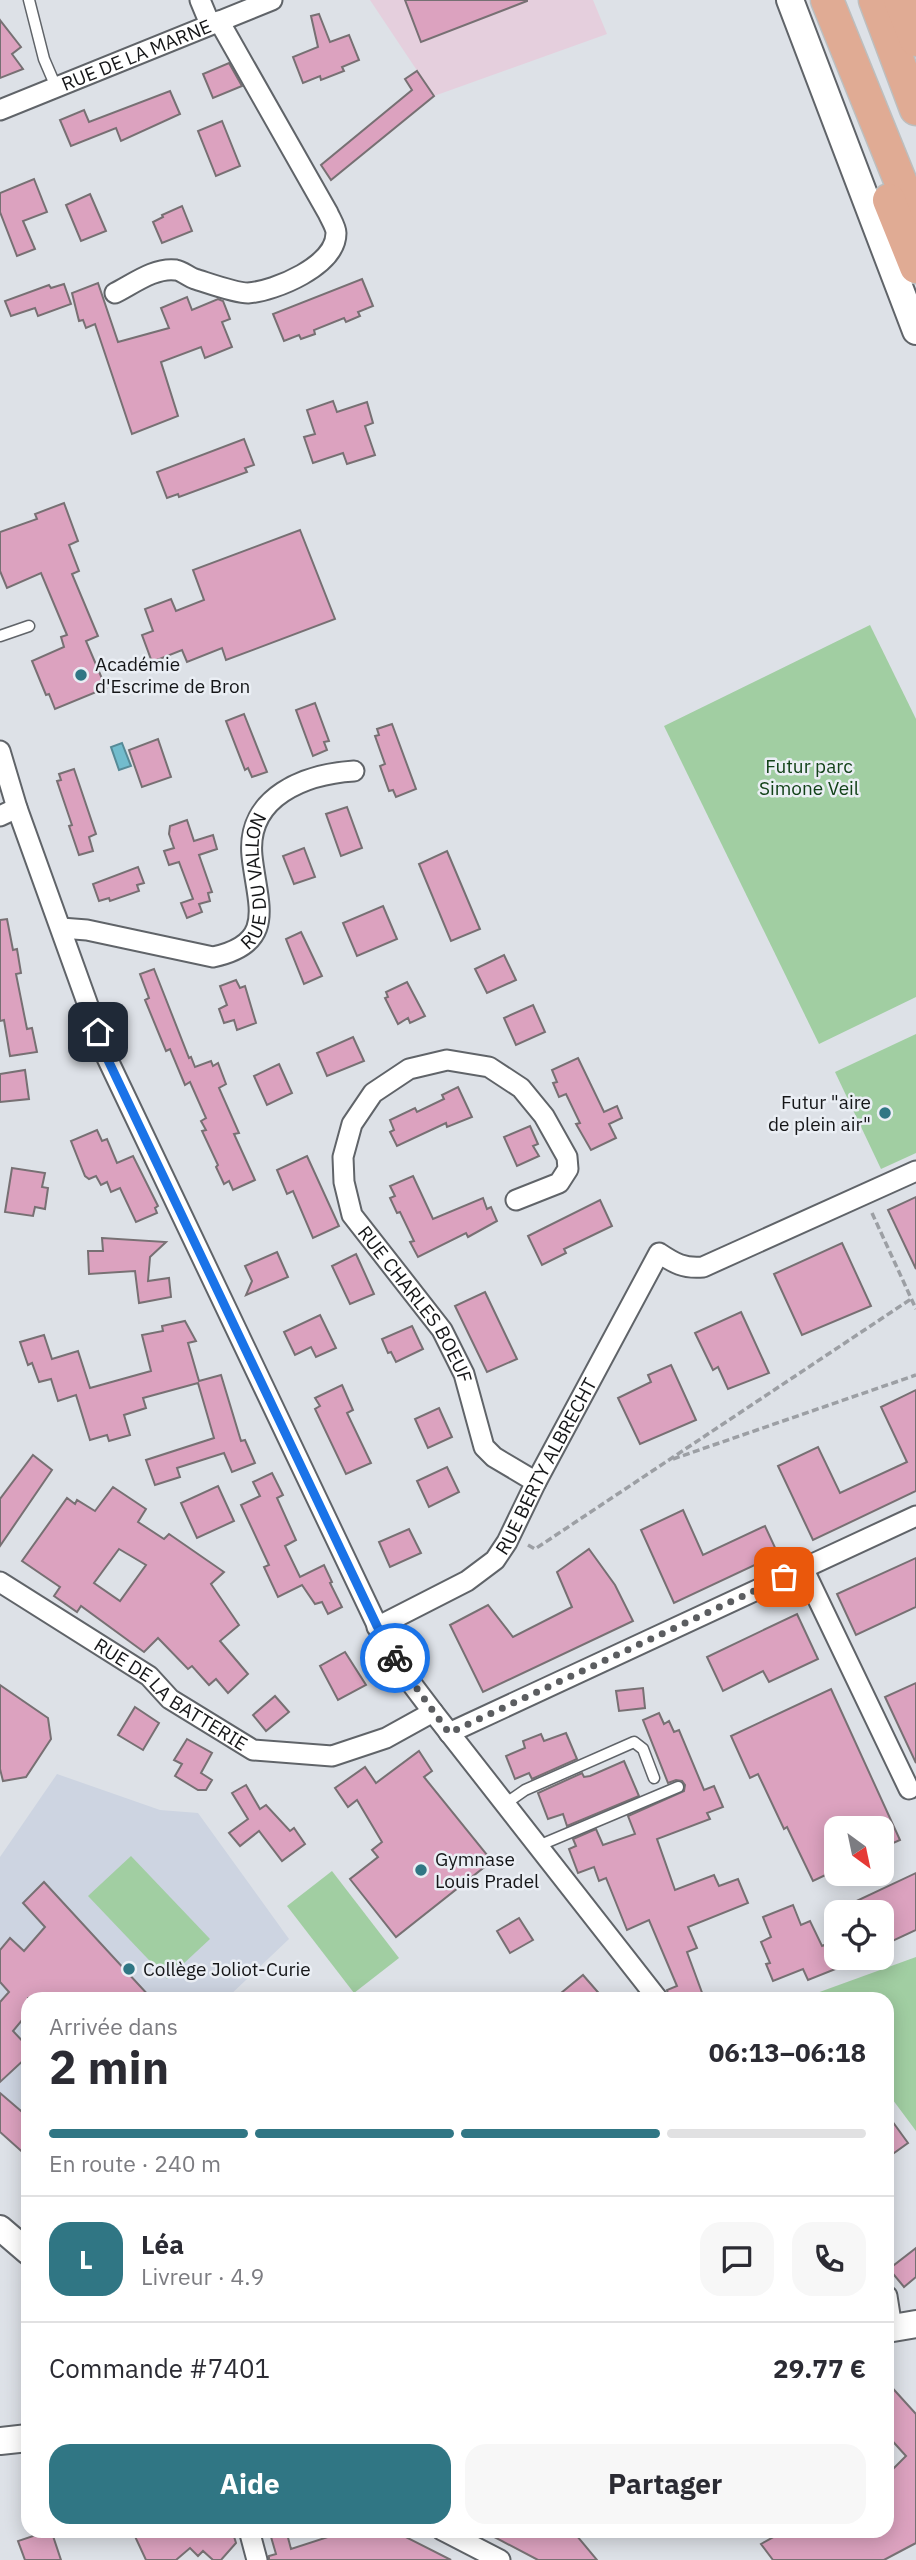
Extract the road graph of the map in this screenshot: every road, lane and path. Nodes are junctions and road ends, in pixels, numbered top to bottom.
1 (29, 0) edge
2 (200, 0) edge
3 (272, 0) edge
4 (790, 0) edge
5 (827, 0) edge
6 (874, 0) edge
7 (900, 0) edge
8 (215, 23) junction
9 (916, 40) edge
10 (847, 54) junction
11 (57, 87) junction
12 (916, 109) edge
13 (0, 110) edge
14 (916, 220) edge
15 (916, 267) edge
16 (116, 293) dead end
17 (916, 331) edge
18 (29, 626) dead end
19 (0, 636) edge
20 (0, 751) edge
21 (354, 771) dead end
22 (9, 812) edge
23 (61, 928) junction
24 (916, 1171) edge
25 (863, 1195) junction
26 (516, 1200) dead end
27 (911, 1299) junction
28 (916, 1309) edge
29 (916, 1375) edge
30 (668, 1461) junction
31 (536, 1482) junction
32 (916, 1516) edge
33 (510, 1535) junction
34 (803, 1568) junction
35 (0, 1582) edge
36 (377, 1626) junction
37 (433, 1712) junction
38 (449, 1733) junction
39 (908, 1767) edge
40 (654, 1778) dead end
41 (678, 1787) dead end
42 (911, 1793) dead end
43 (505, 1804) junction
44 (538, 1846) junction
45 (652, 1992) edge
46 (0, 2228) edge
47 (21, 2246) edge
48 (21, 2439) edge
49 (0, 2441) edge
50 (457, 2538) edge
51 (500, 2560) edge

1 - 11 lane
2 - 8 street
3 - 8 street, RUE DE LA MARNE
4 - 17 main road
5 - 10 highway
6 - 12 highway
7 - 9 highway
8 - 11 street, RUE DE LA MARNE
8 - 16 street
10 - 14 highway
10 - 15 highway
11 - 13 street, RUE DE LA MARNE
18 - 19 lane
20 - 22 street
21 - 23 street, RUE DU VALLON
22 - 23 street
23 - 36 street
24 - 25 street
25 - 27 path
25 - 31 street, RUE BERTY ALBRECHT
26 - 31 street, RUE CHARLES BOEUF
27 - 28 path
27 - 30 path
29 - 30 path
30 - 33 path
31 - 33 street, RUE BERTY ALBRECHT
32 - 34 street
33 - 36 street, RUE BERTY ALBRECHT
34 - 38 street
34 - 39 street
35 - 37 street, RUE DE LA BATTERIE
36 - 37 street
37 - 38 street
38 - 43 street
39 - 42 street
40 - 43 lane
41 - 44 lane
43 - 44 street
44 - 45 street
46 - 47 street
48 - 49 main road
50 - 51 street

